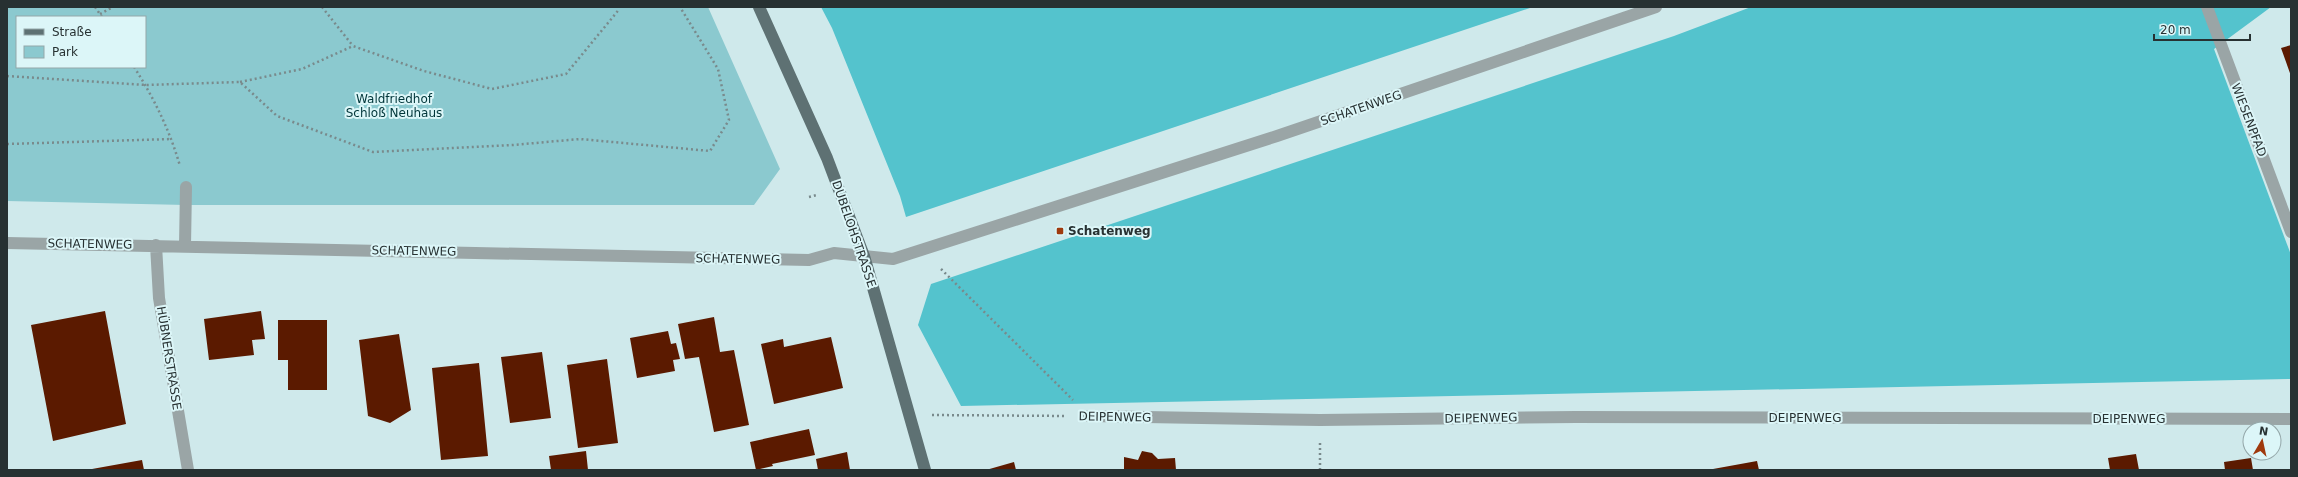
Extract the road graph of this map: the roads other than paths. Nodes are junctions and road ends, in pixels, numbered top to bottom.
1 (759, 7) edge
2 (2207, 7) edge
3 (1648, 8) edge
4 (186, 187) road end
5 (2291, 232) edge
6 (7, 243) edge
7 (156, 245) junction
8 (185, 246) junction
9 (864, 256) junction
10 (1089, 416) road end
11 (2291, 420) edge
12 (188, 470) edge
13 (925, 470) edge

1 - 9 main road, DUBELOHSTRASSE
2 - 5 street, WIESENPFAD
3 - 9 street, SCHATENWEG
4 - 8 street
6 - 7 street, SCHATENWEG
7 - 8 street, SCHATENWEG
7 - 12 street, HÜBNERSTRASSE
8 - 9 street, SCHATENWEG
9 - 13 main road, DUBELOHSTRASSE
10 - 11 street, DEIPENWEG

